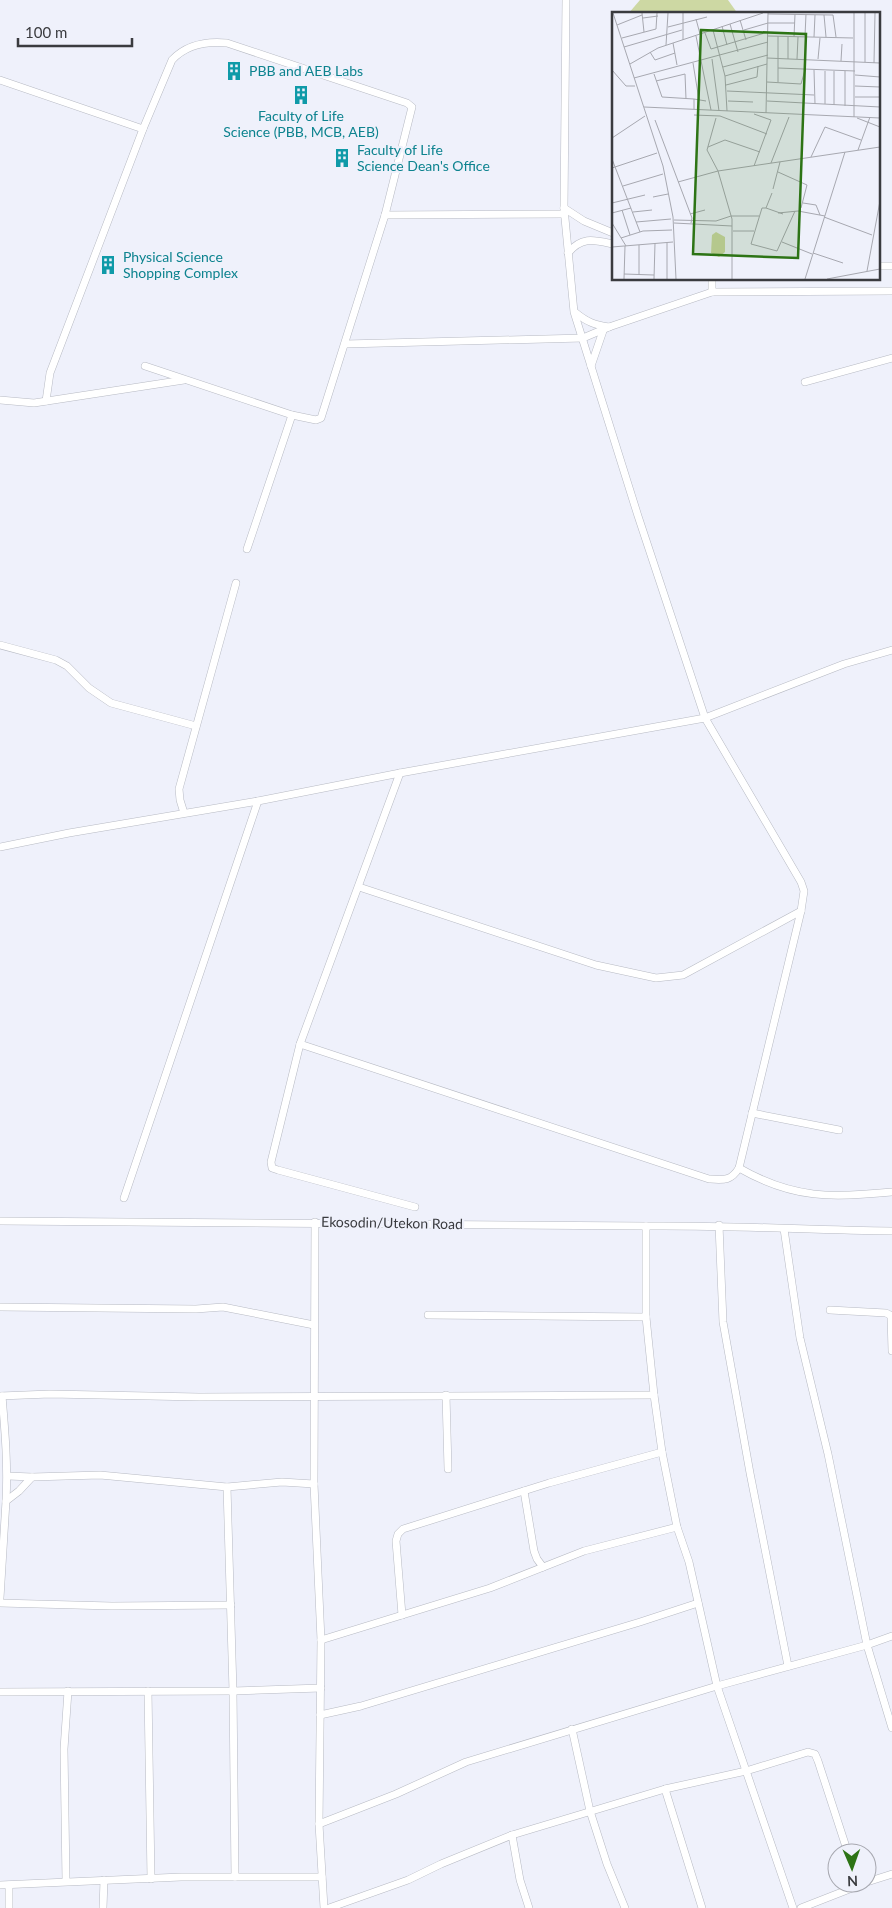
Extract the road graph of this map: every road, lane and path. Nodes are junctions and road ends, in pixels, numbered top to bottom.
1 (566, 0) edge
2 (0, 80) edge
3 (143, 129) junction
4 (564, 211) junction
5 (385, 215) junction
6 (612, 234) edge
7 (612, 244) edge
8 (568, 253) junction
9 (712, 280) edge
10 (892, 291) edge
11 (712, 292) junction
12 (574, 312) junction
13 (606, 329) junction
14 (583, 338) junction
15 (345, 344) junction
16 (892, 358) edge
17 (145, 366) dead end
18 (591, 366) junction
19 (186, 380) junction
20 (805, 382) dead end
21 (0, 400) edge
22 (46, 401) junction
23 (292, 415) junction
24 (247, 549) dead end
25 (236, 583) dead end
26 (0, 645) edge
27 (892, 650) edge
28 (706, 718) junction
29 (196, 726) junction
30 (400, 773) junction
31 (258, 801) junction
32 (184, 812) junction
33 (0, 847) edge
34 (359, 887) junction
35 (801, 911) junction
36 (300, 1044) junction
37 (752, 1113) junction
38 (838, 1130) dead end
39 (739, 1168) junction
40 (892, 1192) edge
41 (124, 1198) dead end
42 (415, 1207) dead end
43 (0, 1220) edge
44 (315, 1222) junction
45 (719, 1225) junction
46 (646, 1226) junction
47 (784, 1229) junction
48 (892, 1231) edge
49 (0, 1307) edge
50 (830, 1310) dead end
51 (428, 1315) dead end
52 (892, 1316) edge
53 (646, 1318) junction
54 (314, 1324) junction
55 (892, 1350) edge
56 (446, 1395) junction
57 (654, 1395) junction
58 (1, 1396) edge
59 (315, 1396) junction
60 (662, 1452) junction
61 (448, 1469) dead end
62 (8, 1476) junction
63 (32, 1477) junction
64 (314, 1484) junction
65 (227, 1487) junction
66 (524, 1491) junction
67 (6, 1500) junction
68 (677, 1527) junction
69 (542, 1567) junction
70 (0, 1598) edge
71 (0, 1603) edge
72 (698, 1603) junction
73 (231, 1605) junction
74 (402, 1615) junction
75 (892, 1636) edge
76 (321, 1640) junction
77 (867, 1645) junction
78 (788, 1666) junction
79 (717, 1686) junction
80 (321, 1688) junction
81 (68, 1691) junction
82 (148, 1691) junction
83 (233, 1691) junction
84 (0, 1692) edge
85 (320, 1715) junction
86 (892, 1728) edge
87 (572, 1729) junction
88 (746, 1771) junction
89 (665, 1789) junction
90 (590, 1811) junction
91 (320, 1824) junction
92 (512, 1835) junction
93 (845, 1843) edge
94 (892, 1874) edge
95 (235, 1877) junction
96 (322, 1877) junction
97 (877, 1878) edge
98 (151, 1879) junction
99 (66, 1880) junction
100 (104, 1880) junction
101 (0, 1884) edge
102 (9, 1885) junction
103 (838, 1893) edge
104 (9, 1908) edge
105 (102, 1908) edge
106 (324, 1908) edge
107 (330, 1908) edge
108 (529, 1908) edge
109 (625, 1908) edge
110 (702, 1908) edge
111 (793, 1908) edge
112 (801, 1908) edge

1 - 4 street
2 - 3 street
3 - 5 street
3 - 22 street
4 - 5 street
4 - 6 street
4 - 8 street
5 - 15 street
7 - 8 street
8 - 12 street
9 - 11 street
10 - 11 street
11 - 13 street
12 - 13 street
12 - 14 street
13 - 14 street
13 - 18 street
14 - 15 street
14 - 18 street
15 - 23 street
16 - 20 street
17 - 19 street
18 - 28 street
19 - 22 street
19 - 23 street
21 - 22 street
23 - 24 street
25 - 29 street
26 - 29 street
27 - 28 street
28 - 30 street
28 - 35 street
29 - 32 street
30 - 31 street
30 - 34 street
31 - 32 street
31 - 41 street
32 - 33 street
34 - 35 street
34 - 36 street
35 - 37 street
36 - 39 street
36 - 42 street
37 - 38 street
37 - 39 street
39 - 40 street
43 - 44 street, Ekosodin/Utekon Road
44 - 46 street, Ekosodin/Utekon Road
44 - 54 street
45 - 46 street, Ekosodin/Utekon Road
45 - 47 street, Ekosodin/Utekon Road
45 - 78 street
46 - 53 street
47 - 48 street, Ekosodin/Utekon Road
47 - 77 street
49 - 54 street
50 - 52 street
51 - 53 street
52 - 55 street
53 - 57 street
54 - 59 street
56 - 57 street
56 - 59 street
56 - 61 street
57 - 60 street
58 - 59 street
58 - 62 street
59 - 64 street
60 - 66 street
60 - 68 street
62 - 63 street
62 - 67 street
63 - 65 street
63 - 67 street
64 - 65 street
64 - 76 street
65 - 73 street
66 - 69 street
66 - 74 street
67 - 70 street
68 - 69 street
68 - 72 street
69 - 74 street
71 - 73 street
72 - 79 street
72 - 85 street
73 - 83 street
74 - 76 street
75 - 77 street
76 - 80 street
77 - 78 street
77 - 86 street
78 - 79 street
79 - 87 street
79 - 88 street
80 - 83 street
80 - 85 street
81 - 82 street
81 - 84 street
81 - 99 street
82 - 83 street
82 - 98 street
83 - 95 street
85 - 91 street
87 - 90 street
87 - 91 street
88 - 89 street
88 - 93 street
88 - 111 street
89 - 90 street
89 - 110 street
90 - 92 street
90 - 109 street
91 - 96 street
92 - 107 street
92 - 108 street
94 - 97 street
95 - 96 street
95 - 98 street
96 - 106 street
98 - 100 street
99 - 100 street
99 - 102 street
100 - 105 street
101 - 102 street
102 - 104 street
103 - 112 street

